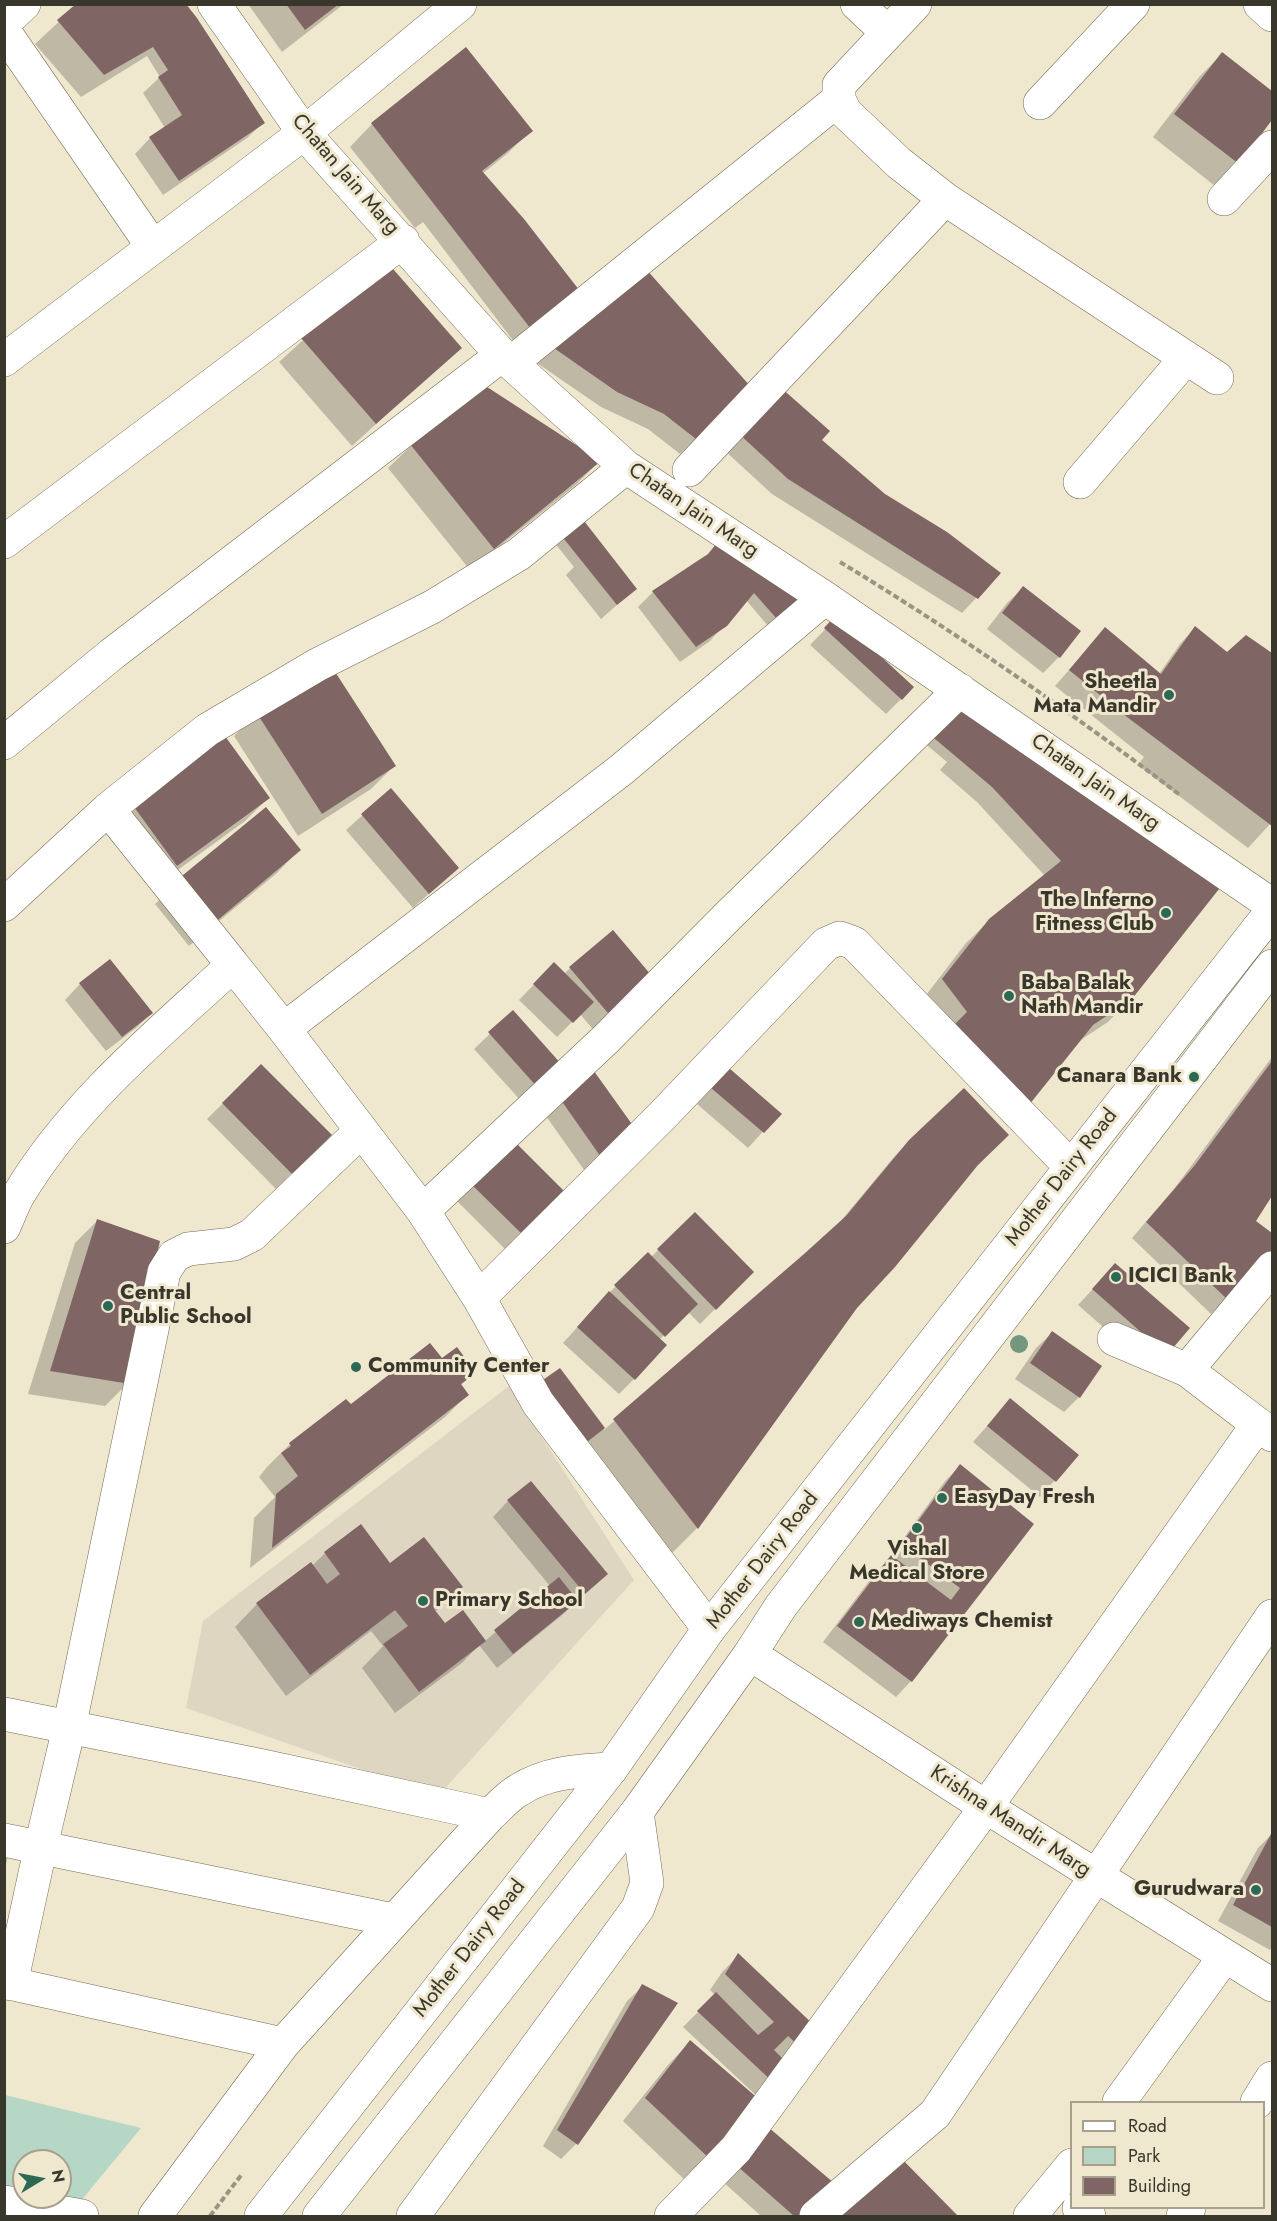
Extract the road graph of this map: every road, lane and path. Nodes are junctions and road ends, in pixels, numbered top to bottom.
1 (24, 4) edge
2 (214, 4) edge
3 (460, 4) edge
4 (857, 4) edge
5 (915, 4) edge
6 (1133, 4) edge
7 (1260, 4) edge
8 (1272, 15) edge
9 (4, 22) edge
10 (4, 31) edge
11 (888, 33) junction
12 (839, 99) junction
13 (1040, 103) dead end
14 (304, 133) junction
15 (1272, 147) edge
16 (945, 199) junction
17 (1224, 199) dead end
18 (403, 241) junction
19 (153, 247) junction
20 (1186, 358) junction
21 (507, 359) junction
22 (4, 360) edge
23 (1216, 378) dead end
24 (626, 468) junction
25 (689, 470) dead end
26 (1080, 482) dead end
27 (4, 542) edge
28 (825, 598) junction
29 (960, 690) junction
30 (4, 743) edge
31 (108, 809) junction
32 (4, 905) edge
33 (1272, 905) edge
34 (1272, 911) edge
35 (233, 965) junction
36 (1272, 966) edge
37 (284, 1029) junction
38 (362, 1131) junction
39 (1071, 1167) junction
40 (423, 1211) junction
41 (4, 1227) edge
42 (1272, 1268) edge
43 (479, 1298) junction
44 (1114, 1340) dead end
45 (1187, 1370) junction
46 (1265, 1430) edge
47 (1272, 1616) edge
48 (709, 1629) junction
49 (750, 1654) junction
50 (4, 1714) edge
51 (69, 1728) junction
52 (611, 1769) junction
53 (986, 1807) junction
54 (637, 1812) junction
55 (490, 1815) junction
56 (4, 1840) edge
57 (41, 1846) junction
58 (1097, 1878) junction
59 (393, 1920) junction
60 (1225, 1956) junction
61 (8, 1983) edge
62 (1272, 1985) edge
63 (283, 2044) junction
64 (1272, 2079) edge
65 (1120, 2101) edge
66 (1258, 2101) edge
67 (242, 2175) dead end
68 (1066, 2184) edge
69 (4, 2202) edge
70 (82, 2217) edge
71 (155, 2217) edge
72 (210, 2217) edge
73 (261, 2217) edge
74 (319, 2217) edge
75 (414, 2217) edge
76 (671, 2217) edge
77 (816, 2217) edge
78 (1030, 2217) edge

1 - 9 street
2 - 14 street, Chatan Jain Marg
3 - 14 street
4 - 11 street
5 - 11 street
6 - 13 street
7 - 8 street
10 - 19 street
11 - 12 street
12 - 16 street
12 - 21 street
14 - 18 street, Chatan Jain Marg
14 - 19 street
15 - 17 street
16 - 20 street
16 - 25 street
18 - 21 street, Chatan Jain Marg
18 - 27 street
19 - 22 street
20 - 23 street
20 - 26 street
21 - 24 street, Chatan Jain Marg
21 - 30 street
24 - 28 street, Chatan Jain Marg
24 - 31 street
28 - 29 street, Chatan Jain Marg
28 - 37 street
29 - 33 street, Chatan Jain Marg
29 - 40 street
31 - 32 street
31 - 35 street
34 - 39 street, Mother Dairy Road
35 - 37 street
35 - 41 street
36 - 49 street, Mother Dairy Road
37 - 38 street
38 - 40 street
38 - 51 street
39 - 43 street
39 - 48 street, Mother Dairy Road
40 - 43 street
42 - 45 street
43 - 48 street
44 - 45 street
45 - 46 street
46 - 53 street
47 - 58 street
48 - 52 street, Mother Dairy Road
49 - 53 street, Krishna Mandir Marg
49 - 54 street, Mother Dairy Road
50 - 51 street
51 - 55 street
51 - 57 street
52 - 55 street
52 - 73 street, Mother Dairy Road
53 - 58 street, Krishna Mandir Marg
53 - 76 street
54 - 74 street, Mother Dairy Road
54 - 75 street
55 - 59 street
56 - 57 street
57 - 59 street
57 - 61 street
58 - 60 street, Krishna Mandir Marg
58 - 77 street
59 - 63 street
60 - 62 street, Krishna Mandir Marg
60 - 65 street
61 - 63 street
63 - 71 street
64 - 66 street
67 - 72 path
68 - 78 street
69 - 70 street

